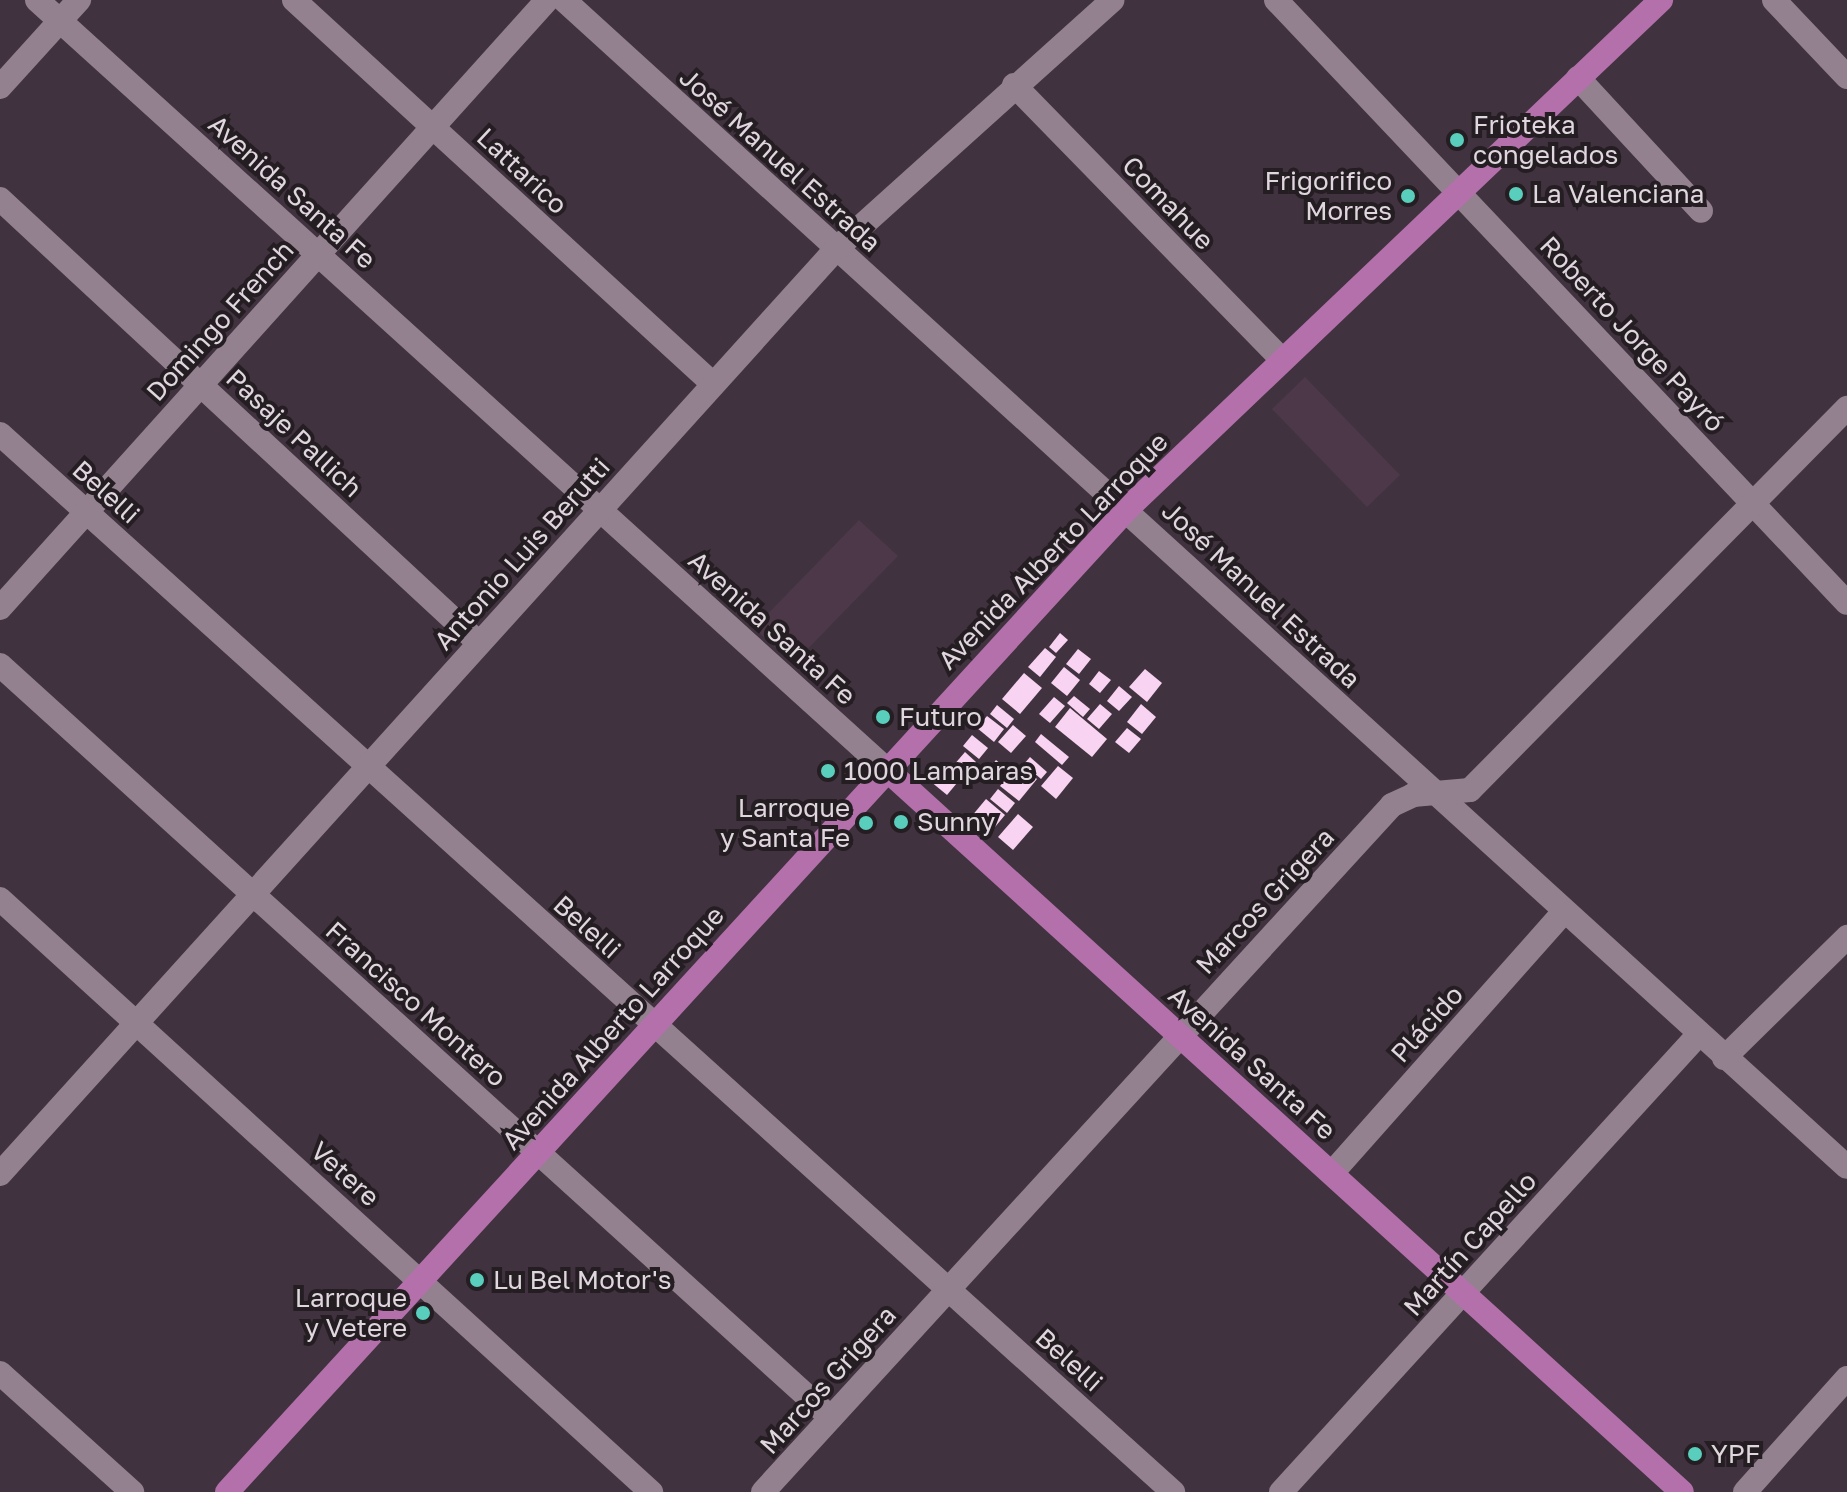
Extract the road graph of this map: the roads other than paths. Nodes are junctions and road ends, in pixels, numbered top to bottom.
1 (37, 0) edge
2 (79, 0) edge
3 (294, 0) edge
4 (547, 0) edge
5 (564, 0) edge
6 (1113, 0) edge
7 (1276, 0) edge
8 (1661, 0) edge
9 (1774, 0) edge
10 (60, 21) junction
11 (1847, 77) edge
12 (1578, 78) junction
13 (1014, 85) junction
14 (0, 87) edge
15 (432, 127) junction
16 (1459, 191) junction
17 (0, 199) edge
18 (1701, 211) dead end
19 (836, 249) junction
20 (318, 253) junction
21 (1282, 360) junction
22 (201, 384) junction
23 (713, 384) junction
24 (1847, 408) edge
25 (0, 434) edge
26 (1752, 501) junction
27 (600, 509) junction
28 (1127, 509) junction
29 (87, 513) junction
30 (1847, 603) edge
31 (0, 608) edge
32 (479, 643) junction
33 (0, 665) edge
34 (368, 769) junction
35 (886, 769) junction
36 (1437, 795) junction
37 (253, 895) junction
38 (0, 899) edge
39 (1564, 912) junction
40 (1847, 937) edge
41 (137, 1024) junction
42 (654, 1025) junction
43 (1699, 1034) junction
44 (1180, 1035) junction
45 (1724, 1058) junction
46 (538, 1152) junction
47 (1847, 1167) edge
48 (1332, 1173) junction
49 (0, 1174) edge
50 (421, 1280) junction
51 (948, 1289) junction
52 (1463, 1293) junction
53 (0, 1373) edge
54 (1847, 1378) edge
55 (831, 1418) junction
56 (132, 1492) edge
57 (227, 1492) edge
58 (651, 1492) edge
59 (763, 1492) edge
60 (1173, 1492) edge
61 (1281, 1492) edge
62 (1682, 1492) edge
63 (1745, 1492) edge

1 - 10 street, Avenida Santa Fe
2 - 10 street
3 - 15 street, Lattarico
4 - 15 street, Domingo French
5 - 19 street, José Manuel Estrada
6 - 13 street, Antonio Luis Berutti
7 - 16 street, Roberto Jorge Payró
8 - 12 main road, Avenida Alberto Larroque
9 - 11 street
10 - 14 street
10 - 20 street, Avenida Santa Fe
12 - 16 main road, Avenida Alberto Larroque
12 - 18 street
13 - 19 street, Antonio Luis Berutti
13 - 21 street, Comahue
15 - 20 street, Domingo French
15 - 23 street, Lattarico
16 - 21 main road, Avenida Alberto Larroque
16 - 26 street, Roberto Jorge Payró
17 - 22 street, Pasaje Pallich
19 - 23 street, Antonio Luis Berutti
19 - 28 street, José Manuel Estrada
20 - 22 street, Domingo French
20 - 27 street, Avenida Santa Fe
21 - 28 main road, Avenida Alberto Larroque
22 - 29 street, Domingo French
22 - 32 street, Pasaje Pallich
23 - 27 street, Antonio Luis Berutti
24 - 26 street, Marcos Grigera
25 - 29 street, Belelli
26 - 30 street, Roberto Jorge Payró
26 - 36 street, Marcos Grigera
27 - 32 street, Antonio Luis Berutti
27 - 35 street, Avenida Santa Fe
28 - 35 main road, Avenida Alberto Larroque
28 - 36 street, José Manuel Estrada
29 - 31 street, Domingo French
29 - 34 street, Belelli
32 - 34 street, Antonio Luis Berutti
33 - 37 street, Francisco Montero
34 - 37 street, Antonio Luis Berutti
34 - 42 street, Belelli
35 - 42 main road, Avenida Alberto Larroque
35 - 44 main road, Avenida Santa Fe
36 - 39 street, José Manuel Estrada
36 - 44 street, Marcos Grigera
37 - 41 street, Antonio Luis Berutti
37 - 46 street, Francisco Montero
38 - 41 street, Vetere
39 - 43 street, José Manuel Estrada
39 - 48 street, Plácido
40 - 45 street
41 - 49 street, Antonio Luis Berutti
41 - 50 street, Vetere
42 - 46 main road, Avenida Alberto Larroque
42 - 51 street, Belelli
43 - 45 street, José Manuel Estrada
43 - 52 street, Martín Capello
44 - 48 main road, Avenida Santa Fe
44 - 51 street, Marcos Grigera
45 - 47 street, José Manuel Estrada
46 - 50 main road, Avenida Alberto Larroque
46 - 55 street, Francisco Montero
48 - 52 main road, Avenida Santa Fe
50 - 57 main road, Avenida Alberto Larroque
50 - 58 street, Vetere
51 - 55 street, Marcos Grigera
51 - 60 street, Belelli
52 - 61 street, Martín Capello
52 - 62 main road, Avenida Santa Fe
53 - 56 street
54 - 63 street
55 - 59 street, Marcos Grigera

